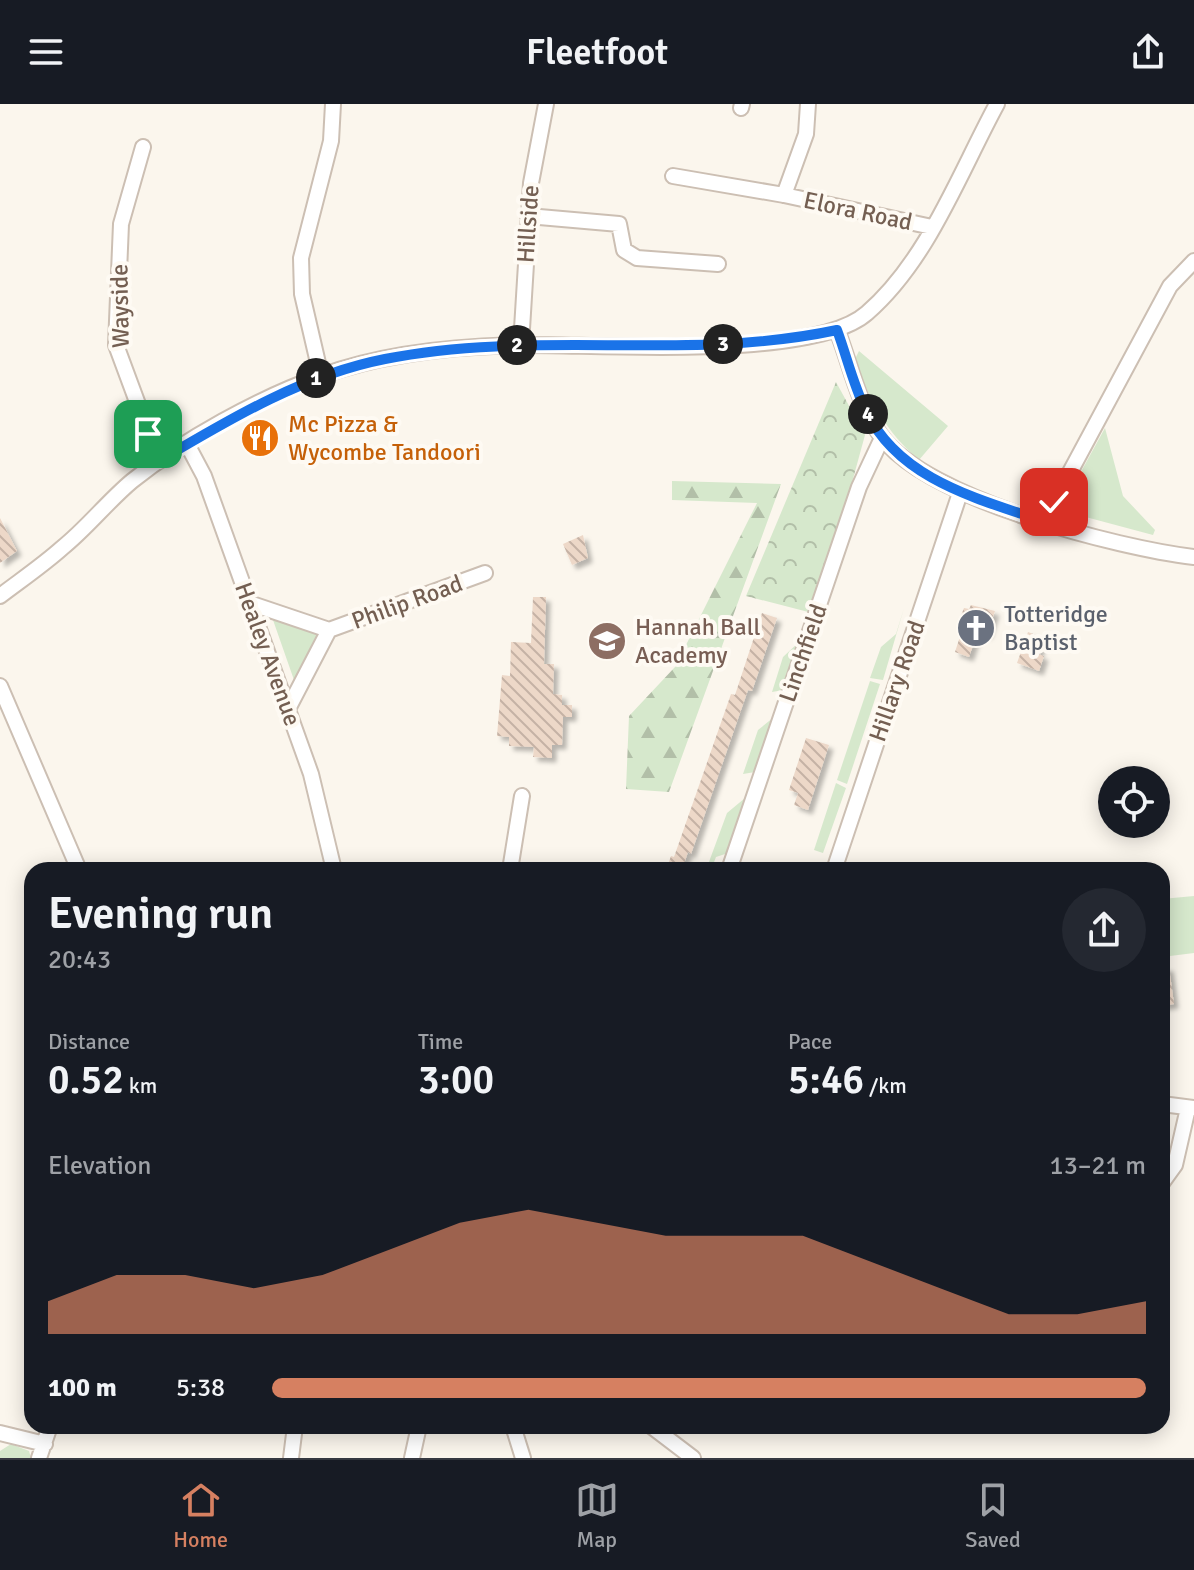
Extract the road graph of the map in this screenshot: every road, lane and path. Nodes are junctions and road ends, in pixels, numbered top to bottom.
1 (333, 104) edge
2 (546, 104) edge
3 (808, 104) edge
4 (997, 104) edge
5 (143, 147) dead end
6 (673, 176) dead end
7 (784, 195) junction
8 (528, 216) junction
9 (932, 227) junction
10 (1194, 261) edge
11 (718, 264) dead end
12 (837, 330) junction
13 (521, 345) junction
14 (321, 376) junction
15 (882, 438) junction
16 (187, 444) junction
17 (159, 461) junction
18 (960, 493) junction
19 (1048, 523) junction
20 (1194, 557) edge
21 (485, 573) dead end
22 (0, 596) edge
23 (249, 603) junction
24 (329, 630) junction
25 (0, 686) edge
26 (289, 707) junction
27 (522, 796) dead end
28 (76, 862) edge
29 (332, 862) edge
30 (511, 862) edge
31 (732, 862) edge
32 (837, 862) edge
33 (1170, 1105) edge
34 (1191, 1108) edge
35 (1170, 1172) edge
36 (0, 1433) edge
37 (294, 1434) edge
38 (417, 1434) edge
39 (516, 1434) edge
40 (662, 1434) edge
41 (42, 1451) edge
42 (291, 1458) edge
43 (412, 1458) edge
44 (523, 1458) edge
45 (693, 1458) edge

1 - 14 street
2 - 8 street, Hillside
3 - 7 street, Elora Road
4 - 9 street
5 - 17 street, Wayside
6 - 7 street, Elora Road
7 - 9 street, Elora Road
8 - 11 street
8 - 13 street, Hillside
9 - 12 street
10 - 19 street
12 - 13 street
12 - 15 street
13 - 14 street
14 - 16 street
15 - 18 street
15 - 31 street, Linchfield
16 - 17 street
16 - 23 street, Healey Avenue
17 - 22 street
18 - 19 street
18 - 32 street, Hillary Road
19 - 20 street
21 - 24 street, Philip Road
23 - 24 street, Philip Road
23 - 26 street, Healey Avenue
24 - 26 street, Philip Road
25 - 28 street
26 - 29 street, Healey Avenue
27 - 30 street
33 - 34 street
34 - 35 street
36 - 41 street
37 - 42 street
38 - 43 street
39 - 44 street
40 - 45 street

